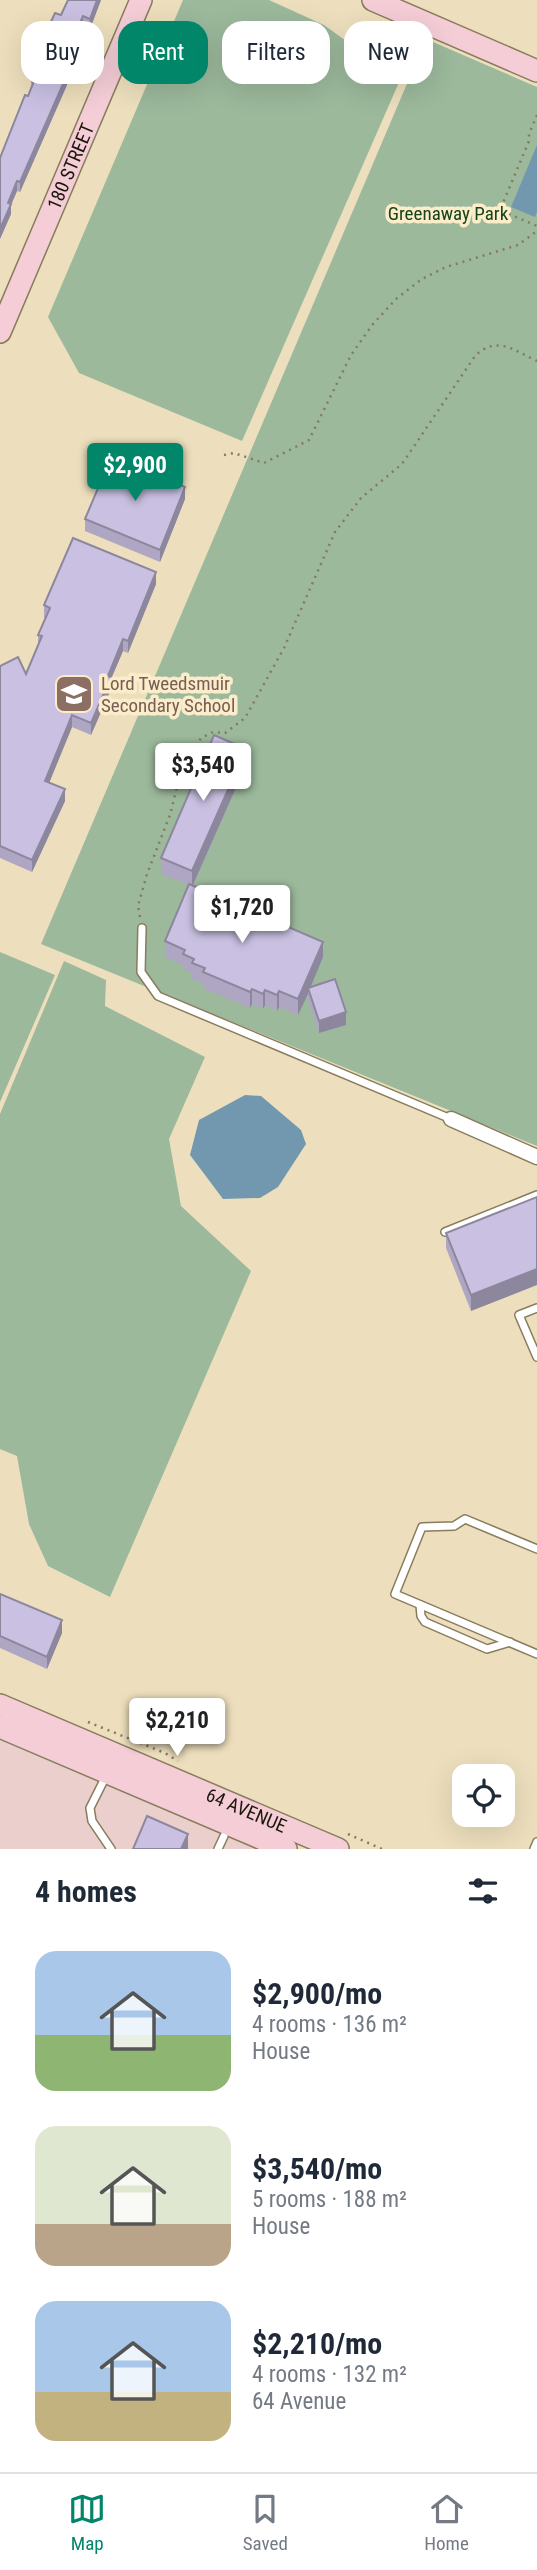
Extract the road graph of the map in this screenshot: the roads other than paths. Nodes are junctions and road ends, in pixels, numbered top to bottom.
1 (141, 0) edge
2 (373, 0) edge
3 (537, 71) edge
4 (0, 332) edge
5 (142, 928) road end
6 (451, 1119) joint
7 (537, 1157) edge
8 (537, 1195) edge
9 (445, 1232) edge
10 (537, 1308) edge
11 (537, 1357) edge
12 (537, 1549) edge
13 (420, 1605) junction
14 (510, 1642) junction
15 (537, 1654) edge
16 (0, 1705) edge
17 (2, 1732) edge
18 (107, 1774) junction
19 (224, 1836) dead end
20 (537, 1842) edge
21 (111, 1849) edge
22 (218, 1849) edge
23 (286, 1849) edge
24 (338, 1849) edge
25 (534, 1849) edge

1 - 4 main road, 180 STREET
2 - 3 main road
5 - 6 lane
6 - 7 street
8 - 9 lane
10 - 11 lane
12 - 13 lane
13 - 14 lane
13 - 14 lane
14 - 15 lane
16 - 24 main road, 64 AVENUE
17 - 18 main road, 64 AVENUE
18 - 21 lane
18 - 23 main road, 64 AVENUE
19 - 22 lane
20 - 25 lane

